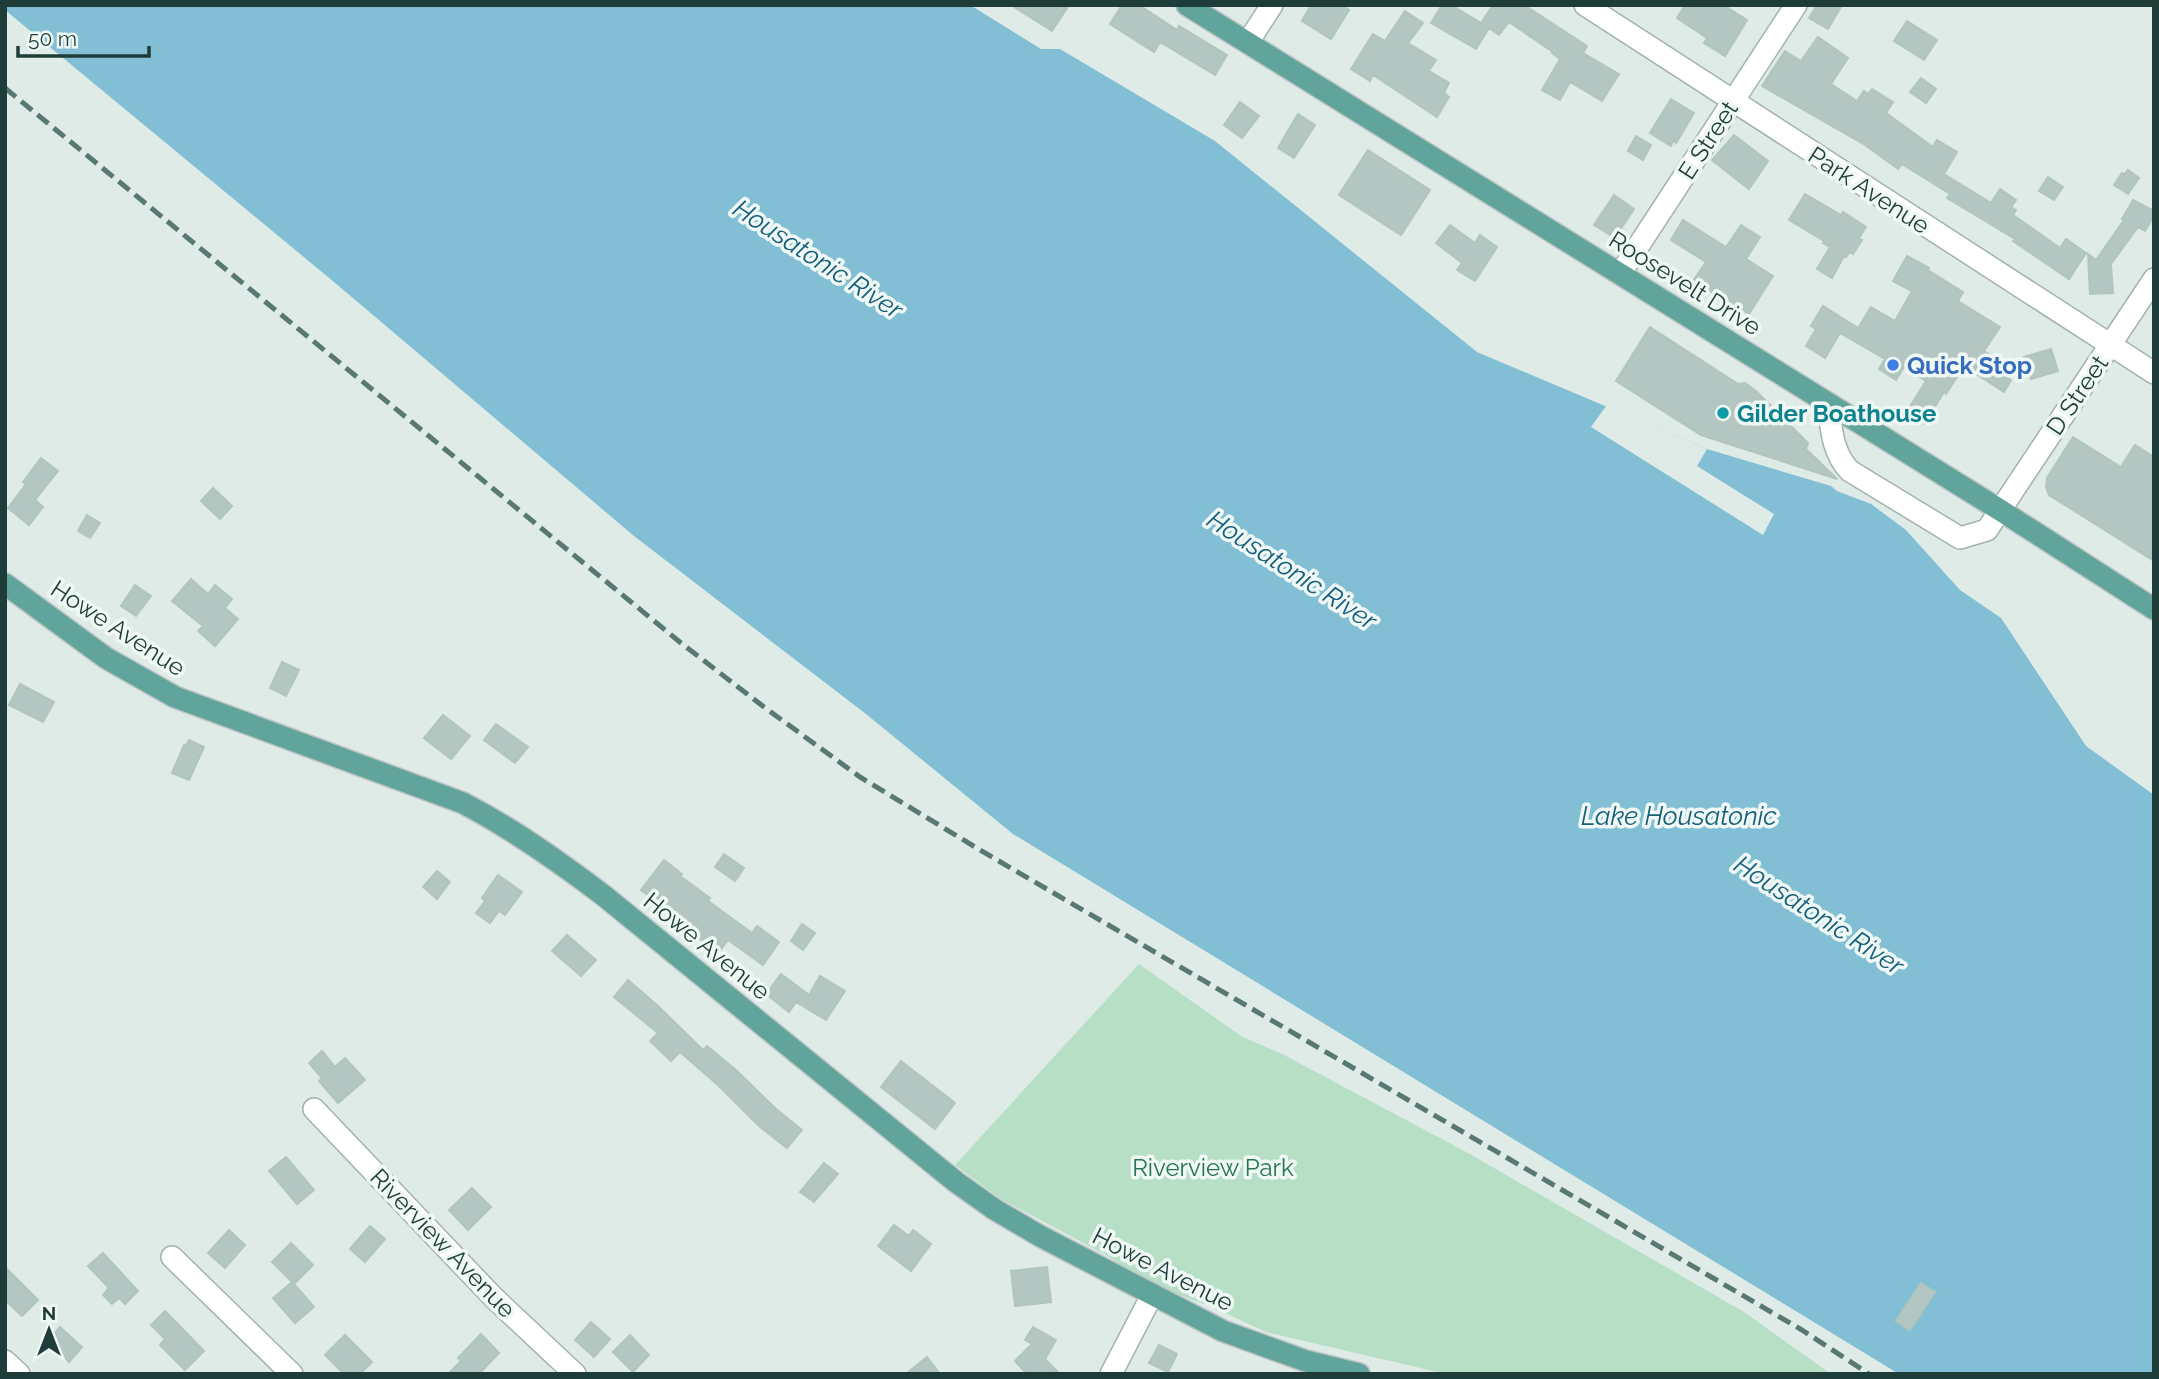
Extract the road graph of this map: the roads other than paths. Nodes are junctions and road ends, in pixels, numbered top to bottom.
1 (1187, 5) edge
2 (1272, 5) edge
3 (1585, 5) edge
4 (1796, 5) edge
5 (1248, 42) junction
6 (1733, 103) junction
7 (1620, 274) junction
8 (2154, 279) edge
9 (2110, 345) junction
10 (2154, 373) edge
11 (1828, 403) junction
12 (2000, 510) junction
13 (5, 584) edge
14 (2154, 609) edge
15 (314, 1109) dead end
16 (172, 1257) dead end
17 (1152, 1295) junction
18 (5, 1361) edge
19 (1305, 1367) edge
20 (19, 1374) edge
21 (292, 1374) edge
22 (575, 1374) edge
23 (1111, 1374) edge
24 (1359, 1374) edge

1 - 5 main road, Roosevelt Drive
2 - 5 street
3 - 6 street, Park Avenue
4 - 6 street, E Street
5 - 7 main road, Roosevelt Drive
6 - 7 street, E Street
6 - 9 street, Park Avenue
7 - 11 main road, Roosevelt Drive
8 - 9 street, D Street
9 - 10 street, Park Avenue
9 - 12 street, D Street
11 - 12 main road, Roosevelt Drive
11 - 12 street, D Street
12 - 14 main road, Roosevelt Drive
13 - 17 main road, Howe Avenue
15 - 22 street, Riverview Avenue
16 - 21 street
17 - 19 main road, Howe Avenue
17 - 23 street
18 - 20 street
19 - 24 main road, Howe Avenue

